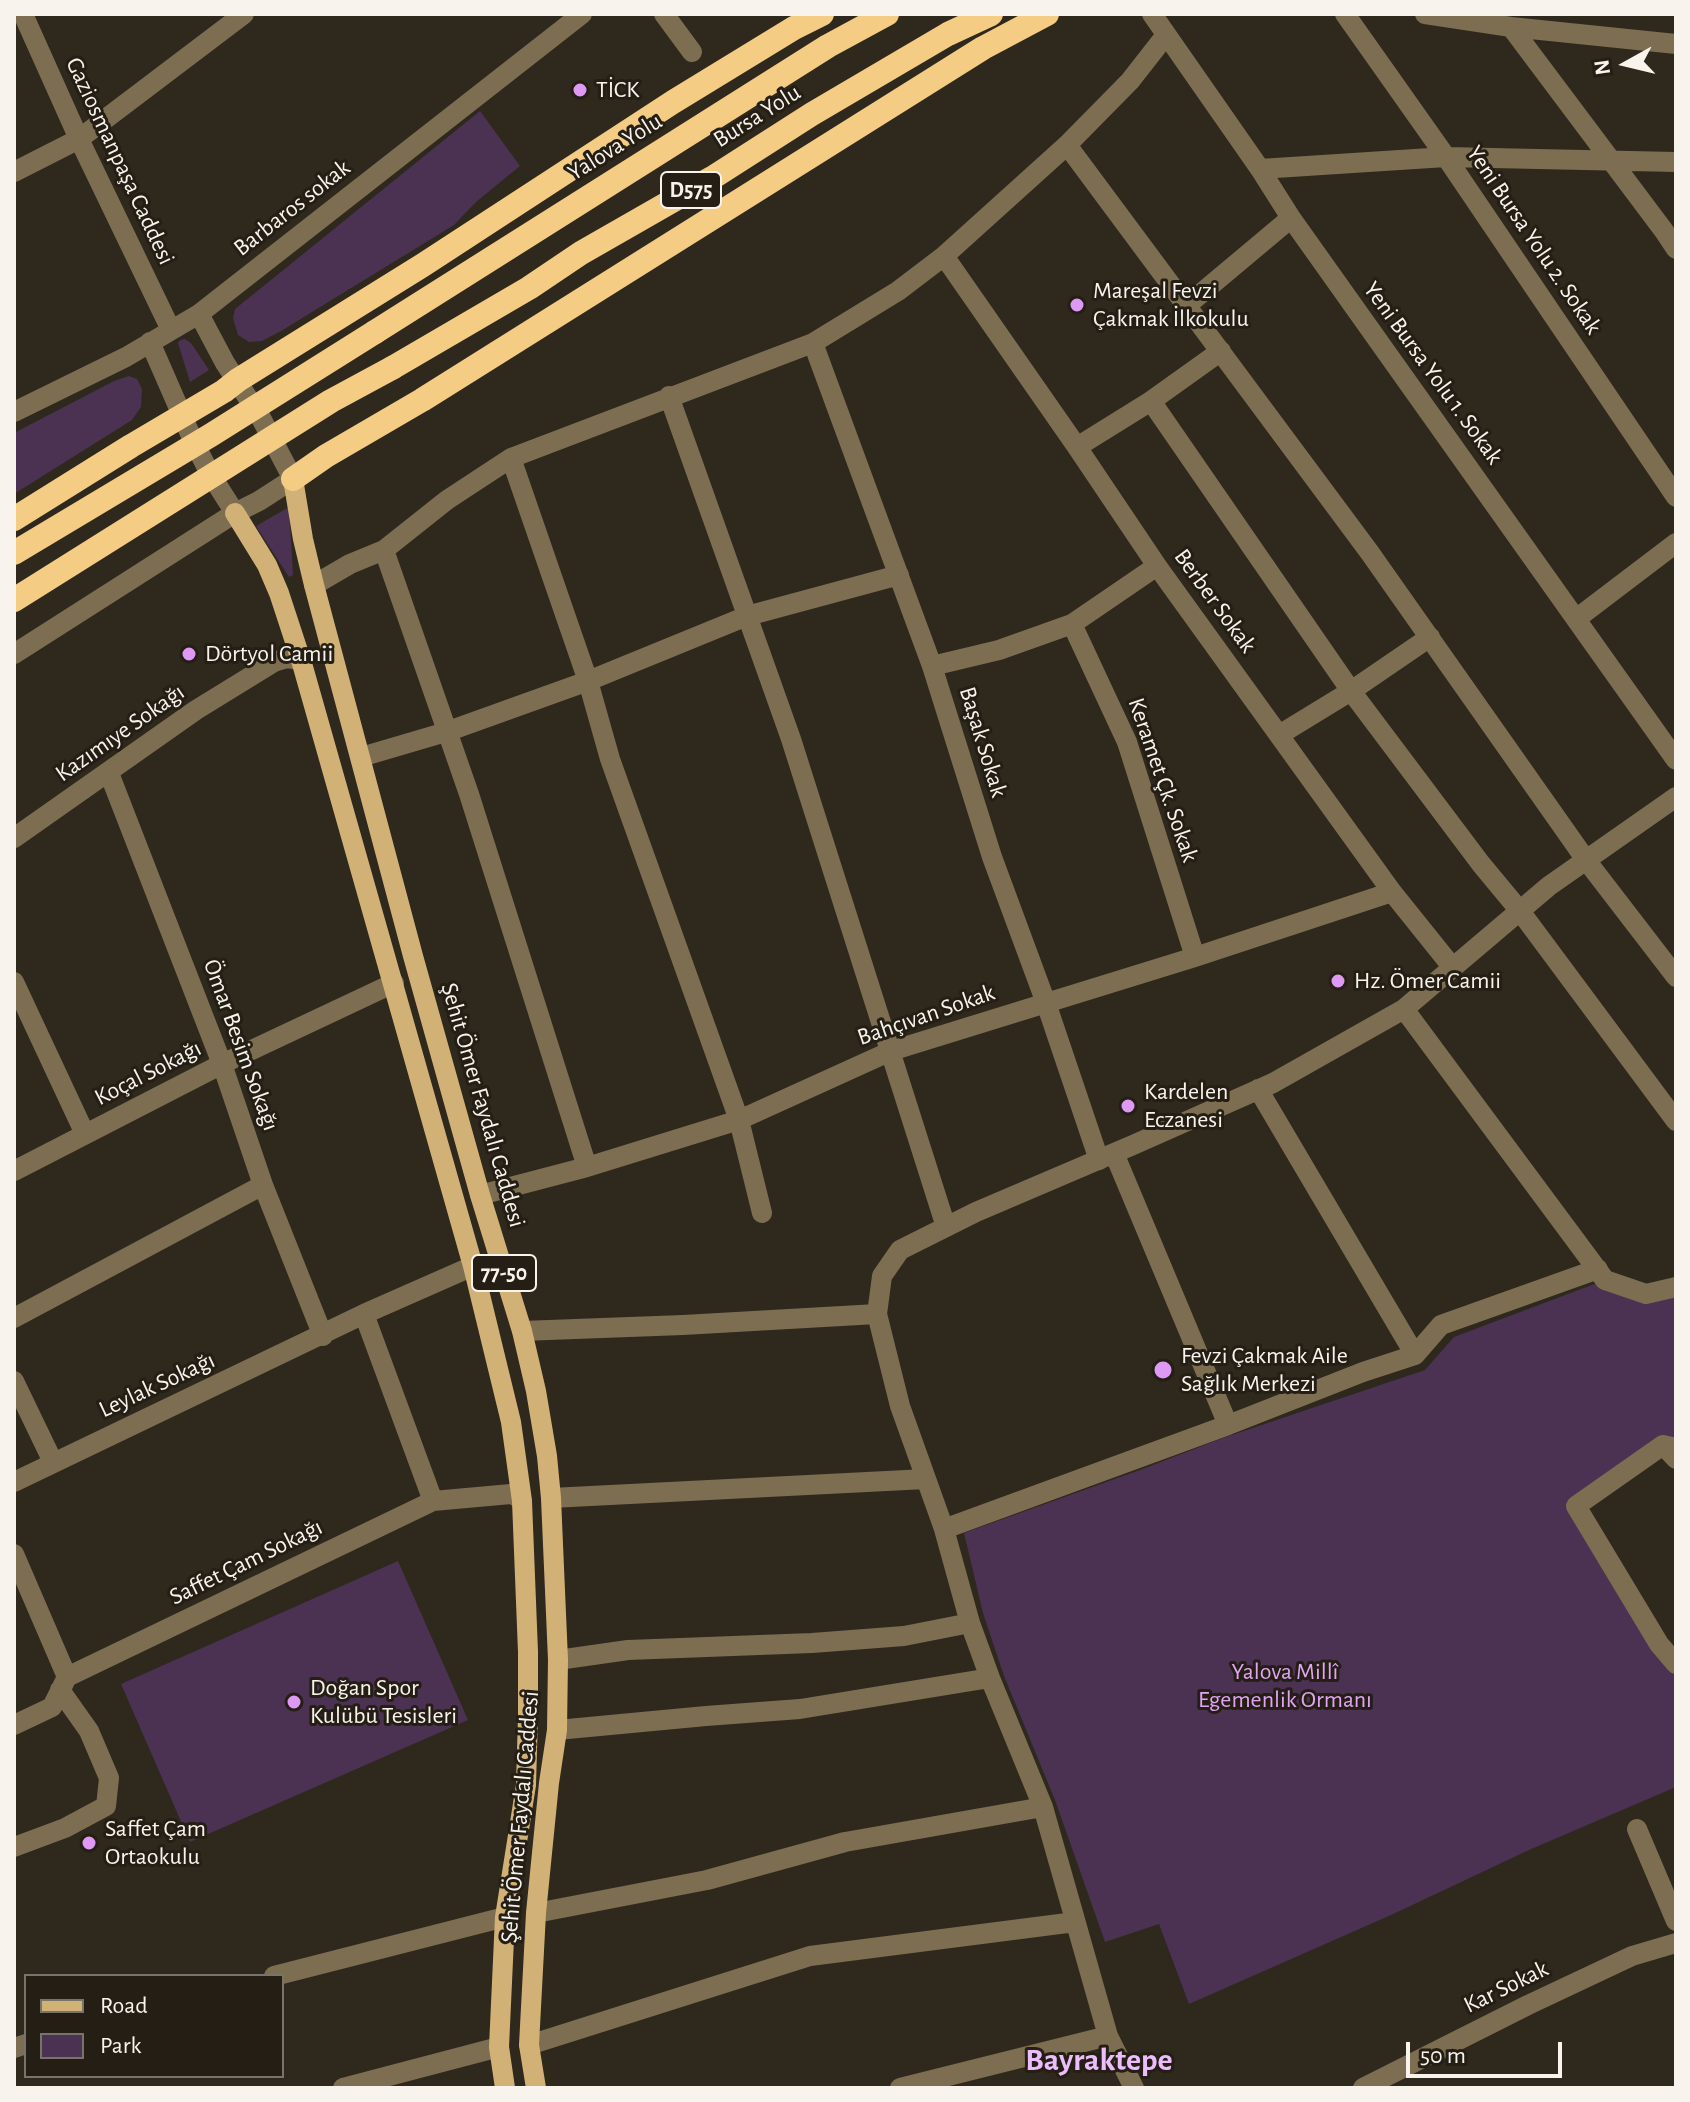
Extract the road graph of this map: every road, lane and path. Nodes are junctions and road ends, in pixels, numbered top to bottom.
1 (23, 14) edge
2 (244, 14) edge
3 (582, 14) edge
4 (664, 14) edge
5 (822, 14) edge
6 (887, 14) edge
7 (991, 14) edge
8 (1047, 14) edge
9 (1152, 14) edge
10 (1345, 14) edge
11 (1425, 14) edge
12 (1511, 27) junction
13 (1166, 35) junction
14 (1676, 44) edge
15 (692, 52) dead end
16 (79, 139) junction
17 (1067, 145) junction
18 (1446, 157) junction
19 (1613, 162) junction
20 (1676, 162) edge
21 (1260, 169) junction
22 (14, 172) edge
23 (1291, 218) junction
24 (1676, 249) edge
25 (944, 256) junction
26 (1186, 306) junction
27 (199, 314) junction
28 (171, 330) junction
29 (150, 342) junction
30 (813, 343) junction
31 (1221, 351) junction
32 (238, 380) junction
33 (669, 396) junction
34 (1151, 401) junction
35 (14, 412) edge
36 (182, 416) junction
37 (1077, 447) junction
38 (511, 458) junction
39 (293, 479) junction
40 (1676, 497) edge
41 (235, 513) junction
42 (14, 519) edge
43 (1676, 543) edge
44 (384, 550) junction
45 (14, 553) edge
46 (1157, 566) junction
47 (899, 575) junction
48 (314, 585) junction
49 (14, 600) edge
50 (747, 616) junction
51 (1576, 619) junction
52 (1072, 624) junction
53 (1430, 637) junction
54 (14, 654) edge
55 (301, 660) junction
56 (932, 666) junction
57 (588, 681) junction
58 (1351, 691) junction
59 (446, 732) junction
60 (1279, 735) junction
61 (361, 757) junction
62 (1676, 760) edge
63 (109, 773) junction
64 (1676, 797) edge
65 (14, 838) edge
66 (1586, 860) junction
67 (1392, 892) junction
68 (1520, 911) junction
69 (1195, 957) junction
70 (1453, 968) junction
71 (1676, 977) edge
72 (14, 982) edge
73 (394, 983) junction
74 (1046, 1003) junction
75 (1404, 1009) junction
76 (891, 1051) junction
77 (222, 1064) junction
78 (1258, 1089) junction
79 (739, 1120) junction
80 (1676, 1121) edge
81 (85, 1134) junction
82 (1106, 1157) junction
83 (587, 1167) junction
84 (14, 1171) edge
85 (263, 1185) junction
86 (480, 1195) junction
87 (762, 1213) dead end
88 (946, 1227) junction
89 (473, 1266) junction
90 (1598, 1269) junction
91 (1676, 1287) edge
92 (364, 1314) junction
93 (877, 1314) junction
94 (14, 1318) edge
95 (522, 1331) junction
96 (323, 1336) junction
97 (1415, 1355) junction
98 (14, 1381) edge
99 (1228, 1425) junction
100 (1672, 1451) edge
101 (53, 1462) junction
102 (926, 1479) junction
103 (14, 1482) edge
104 (551, 1498) junction
105 (433, 1501) junction
106 (522, 1501) junction
107 (944, 1529) junction
108 (14, 1554) edge
109 (970, 1623) junction
110 (558, 1660) junction
111 (1676, 1664) edge
112 (990, 1678) junction
113 (64, 1683) junction
114 (14, 1725) edge
115 (557, 1730) junction
116 (1043, 1807) junction
117 (1637, 1829) dead end
118 (14, 1847) edge
119 (536, 1913) junction
120 (505, 1917) junction
121 (1676, 1921) edge
122 (1075, 1922) junction
123 (1676, 1943) edge
124 (282, 1974) edge
125 (1108, 2036) junction
126 (529, 2045) junction
127 (499, 2047) junction
128 (343, 2088) edge
129 (505, 2088) edge
130 (536, 2088) edge
131 (900, 2088) edge
132 (1134, 2088) edge
133 (1363, 2088) edge

1 - 16 street, Gaziosmanpaşa Caddesi
2 - 16 street
3 - 27 street, Barbaros sokak
4 - 15 street
5 - 32 highway
6 - 45 highway, Yalova Yolu / D575, bridge
7 - 49 highway, Bursa Yolu / D575, bridge
8 - 39 highway
9 - 13 street, Yeni Bursa Yolu 1. Sokak
10 - 18 street, Yeni Bursa Yolu 2. Sokak
11 - 12 street
12 - 14 street
12 - 19 street
13 - 17 street
13 - 21 street, Yeni Bursa Yolu 1. Sokak
16 - 22 street
16 - 28 street, Gaziosmanpaşa Caddesi
17 - 25 street
17 - 26 street
18 - 19 street
18 - 21 street
18 - 40 street, Yeni Bursa Yolu 2. Sokak
19 - 20 street
19 - 24 street
21 - 23 street, Yeni Bursa Yolu 1. Sokak
23 - 26 street
23 - 51 street, Yeni Bursa Yolu 1. Sokak
25 - 30 street
25 - 37 street, Berber Sokak
26 - 31 street
27 - 28 street, Barbaros sokak
27 - 32 street
28 - 29 street, Barbaros sokak
29 - 35 street, Barbaros sokak
29 - 36 street
30 - 33 street
30 - 47 street, Başak Sokak
31 - 34 street
31 - 53 street
32 - 36 highway
32 - 39 street
33 - 38 street
33 - 50 street
34 - 37 street
34 - 58 street
36 - 41 street
36 - 42 highway
37 - 46 street, Berber Sokak
38 - 44 street
38 - 57 street
39 - 41 street
39 - 48 main road, Şehit Ömer Faydalı Caddesi / 77-50
41 - 54 street
41 - 55 main road, Şehit Ömer Faydalı Caddesi / 77-50
43 - 51 street
44 - 48 street
44 - 59 street
46 - 52 street
46 - 60 street, Berber Sokak
47 - 50 street
47 - 56 street, Başak Sokak
48 - 61 main road, Şehit Ömer Faydalı Caddesi / 77-50
50 - 57 street
50 - 76 street
51 - 62 street, Yeni Bursa Yolu 1. Sokak
52 - 56 street
52 - 69 street, Keramet Çk. Sokak
53 - 58 street
53 - 66 street
55 - 63 street, Kazımıye Sokağı
55 - 73 main road, Şehit Ömer Faydalı Caddesi / 77-50
56 - 74 street, Başak Sokak
57 - 59 street
57 - 79 street
58 - 60 street
58 - 68 street
59 - 61 street
59 - 83 street
60 - 67 street, Berber Sokak
61 - 86 main road, Şehit Ömer Faydalı Caddesi / 77-50
63 - 65 street, Kazımıye Sokağı
63 - 77 street, Ömar Besim Sokağı
64 - 66 street
66 - 68 street
66 - 71 street
67 - 69 street, Bahçıvan Sokak
67 - 70 street, Berber Sokak
68 - 70 street
68 - 80 street
69 - 74 street, Bahçıvan Sokak
70 - 75 street
72 - 81 street
73 - 77 street, Koçal Sokağı
73 - 89 main road, Şehit Ömer Faydalı Caddesi / 77-50
74 - 76 street, Bahçıvan Sokak
74 - 82 street, Başak Sokak
75 - 78 street
75 - 90 street
76 - 79 street, Bahçıvan Sokak
76 - 88 street
77 - 81 street, Koçal Sokağı
77 - 85 street, Ömar Besim Sokağı
78 - 82 street
78 - 97 street
79 - 83 street, Bahçıvan Sokak
79 - 87 street
81 - 84 street, Koçal Sokağı
82 - 88 street
82 - 99 street, Başak Sokak
83 - 86 street, Bahçıvan Sokak
85 - 94 street
85 - 96 street, Ömar Besim Sokağı
86 - 95 main road, Şehit Ömer Faydalı Caddesi / 77-50
88 - 93 street
89 - 92 street, Leylak Sokağı
89 - 106 main road, Şehit Ömer Faydalı Caddesi / 77-50
90 - 91 street
90 - 97 street
92 - 96 street, Leylak Sokağı
92 - 105 street
93 - 95 street
93 - 102 street
95 - 104 main road, Şehit Ömer Faydalı Caddesi / 77-50
96 - 101 street, Leylak Sokağı
97 - 99 street
98 - 101 street
99 - 107 street
100 - 111 street
101 - 103 street, Leylak Sokağı
102 - 104 street
102 - 107 street
104 - 110 main road, Şehit Ömer Faydalı Caddesi / 77-50
105 - 106 street, Saffet Çam Sokağı
105 - 113 street, Saffet Çam Sokağı
106 - 120 main road, Şehit Ömer Faydalı Caddesi / 77-50
107 - 109 street
108 - 113 street
109 - 110 street
109 - 112 street
110 - 115 main road, Şehit Ömer Faydalı Caddesi / 77-50
112 - 115 street
112 - 116 street
113 - 114 street, Saffet Çam Sokağı
113 - 118 street
115 - 119 main road, Şehit Ömer Faydalı Caddesi / 77-50
116 - 119 street
116 - 122 street
117 - 121 street
119 - 126 main road, Şehit Ömer Faydalı Caddesi / 77-50
120 - 124 street
120 - 127 main road, Şehit Ömer Faydalı Caddesi / 77-50
122 - 125 street
122 - 126 street
123 - 133 street, Kar Sokak
125 - 131 street
125 - 132 street
126 - 130 main road, Şehit Ömer Faydalı Caddesi / 77-50
127 - 128 street
127 - 129 main road, Şehit Ömer Faydalı Caddesi / 77-50

